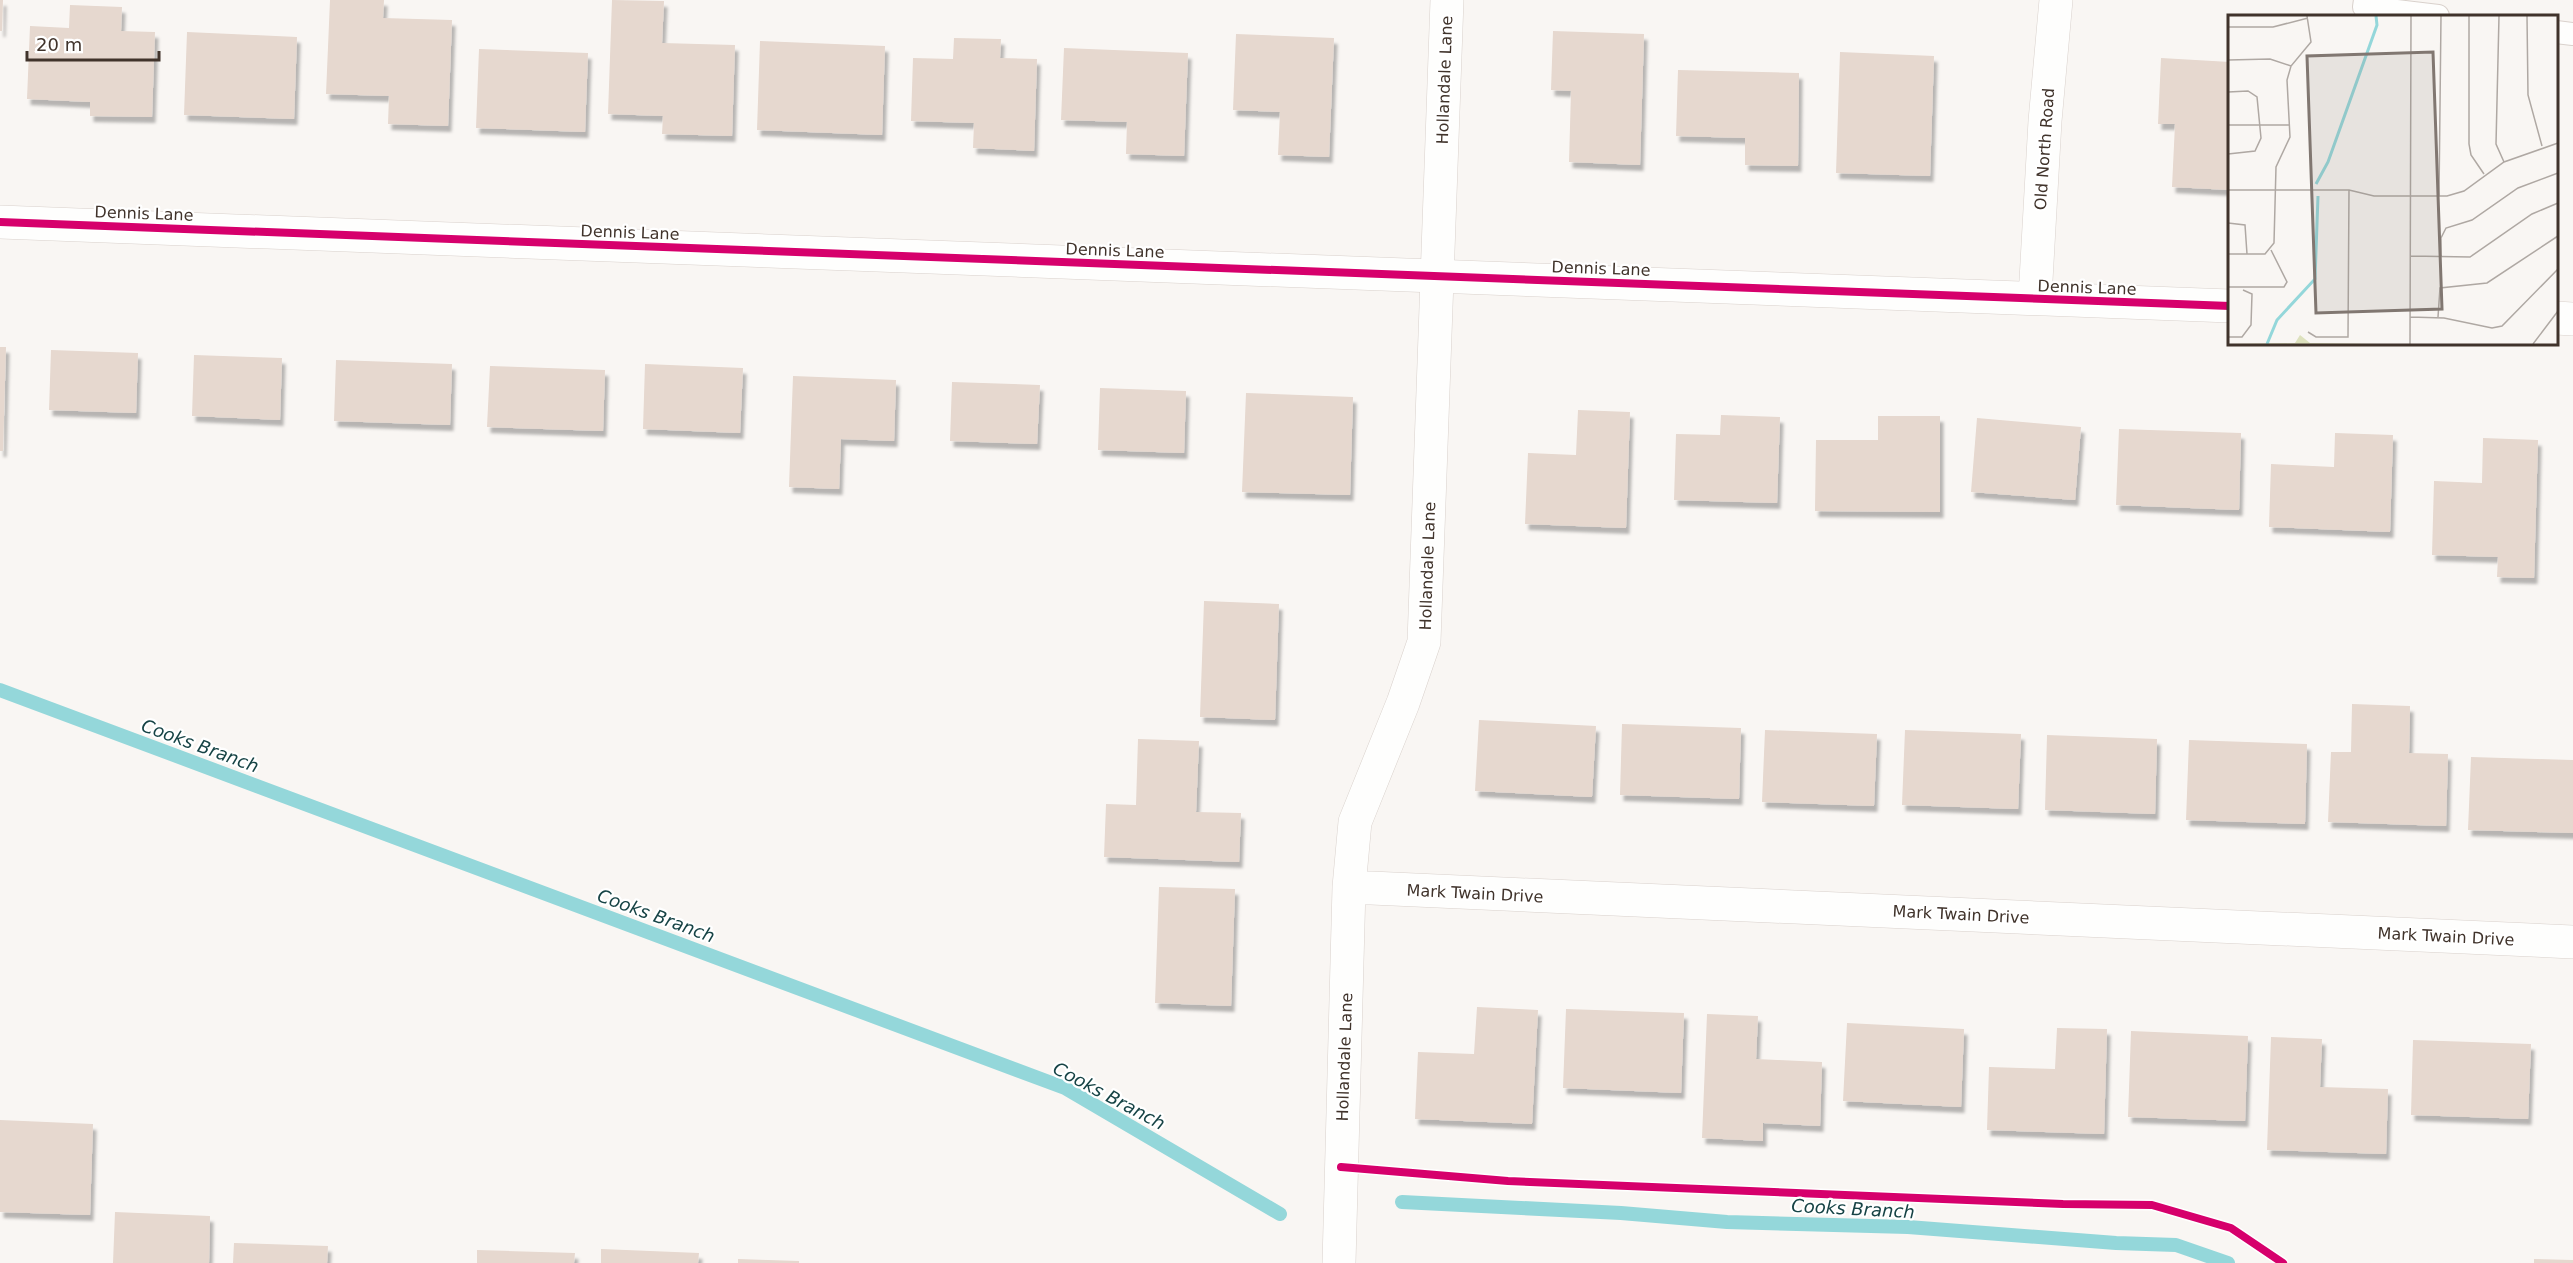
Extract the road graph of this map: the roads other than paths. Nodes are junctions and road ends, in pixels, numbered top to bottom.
1 (1447, 0) edge
2 (2056, 0) edge
3 (2365, 0) edge
4 (2430, 15) edge
5 (2558, 32) edge
6 (2573, 34) edge
7 (0, 222) edge
8 (1438, 276) junction
9 (2035, 298) junction
10 (2228, 306) edge
11 (2558, 318) edge
12 (2573, 319) edge
13 (1349, 887) junction
14 (2573, 942) edge
15 (1339, 1263) edge

1 - 8 street, Hollandale Lane
2 - 9 street, Old North Road
3 - 4 lane
5 - 6 lane
7 - 8 street, Dennis Lane
8 - 9 street, Dennis Lane
8 - 13 street, Hollandale Lane
9 - 10 street, Dennis Lane
11 - 12 street
13 - 14 street, Mark Twain Drive
13 - 15 street, Hollandale Lane

